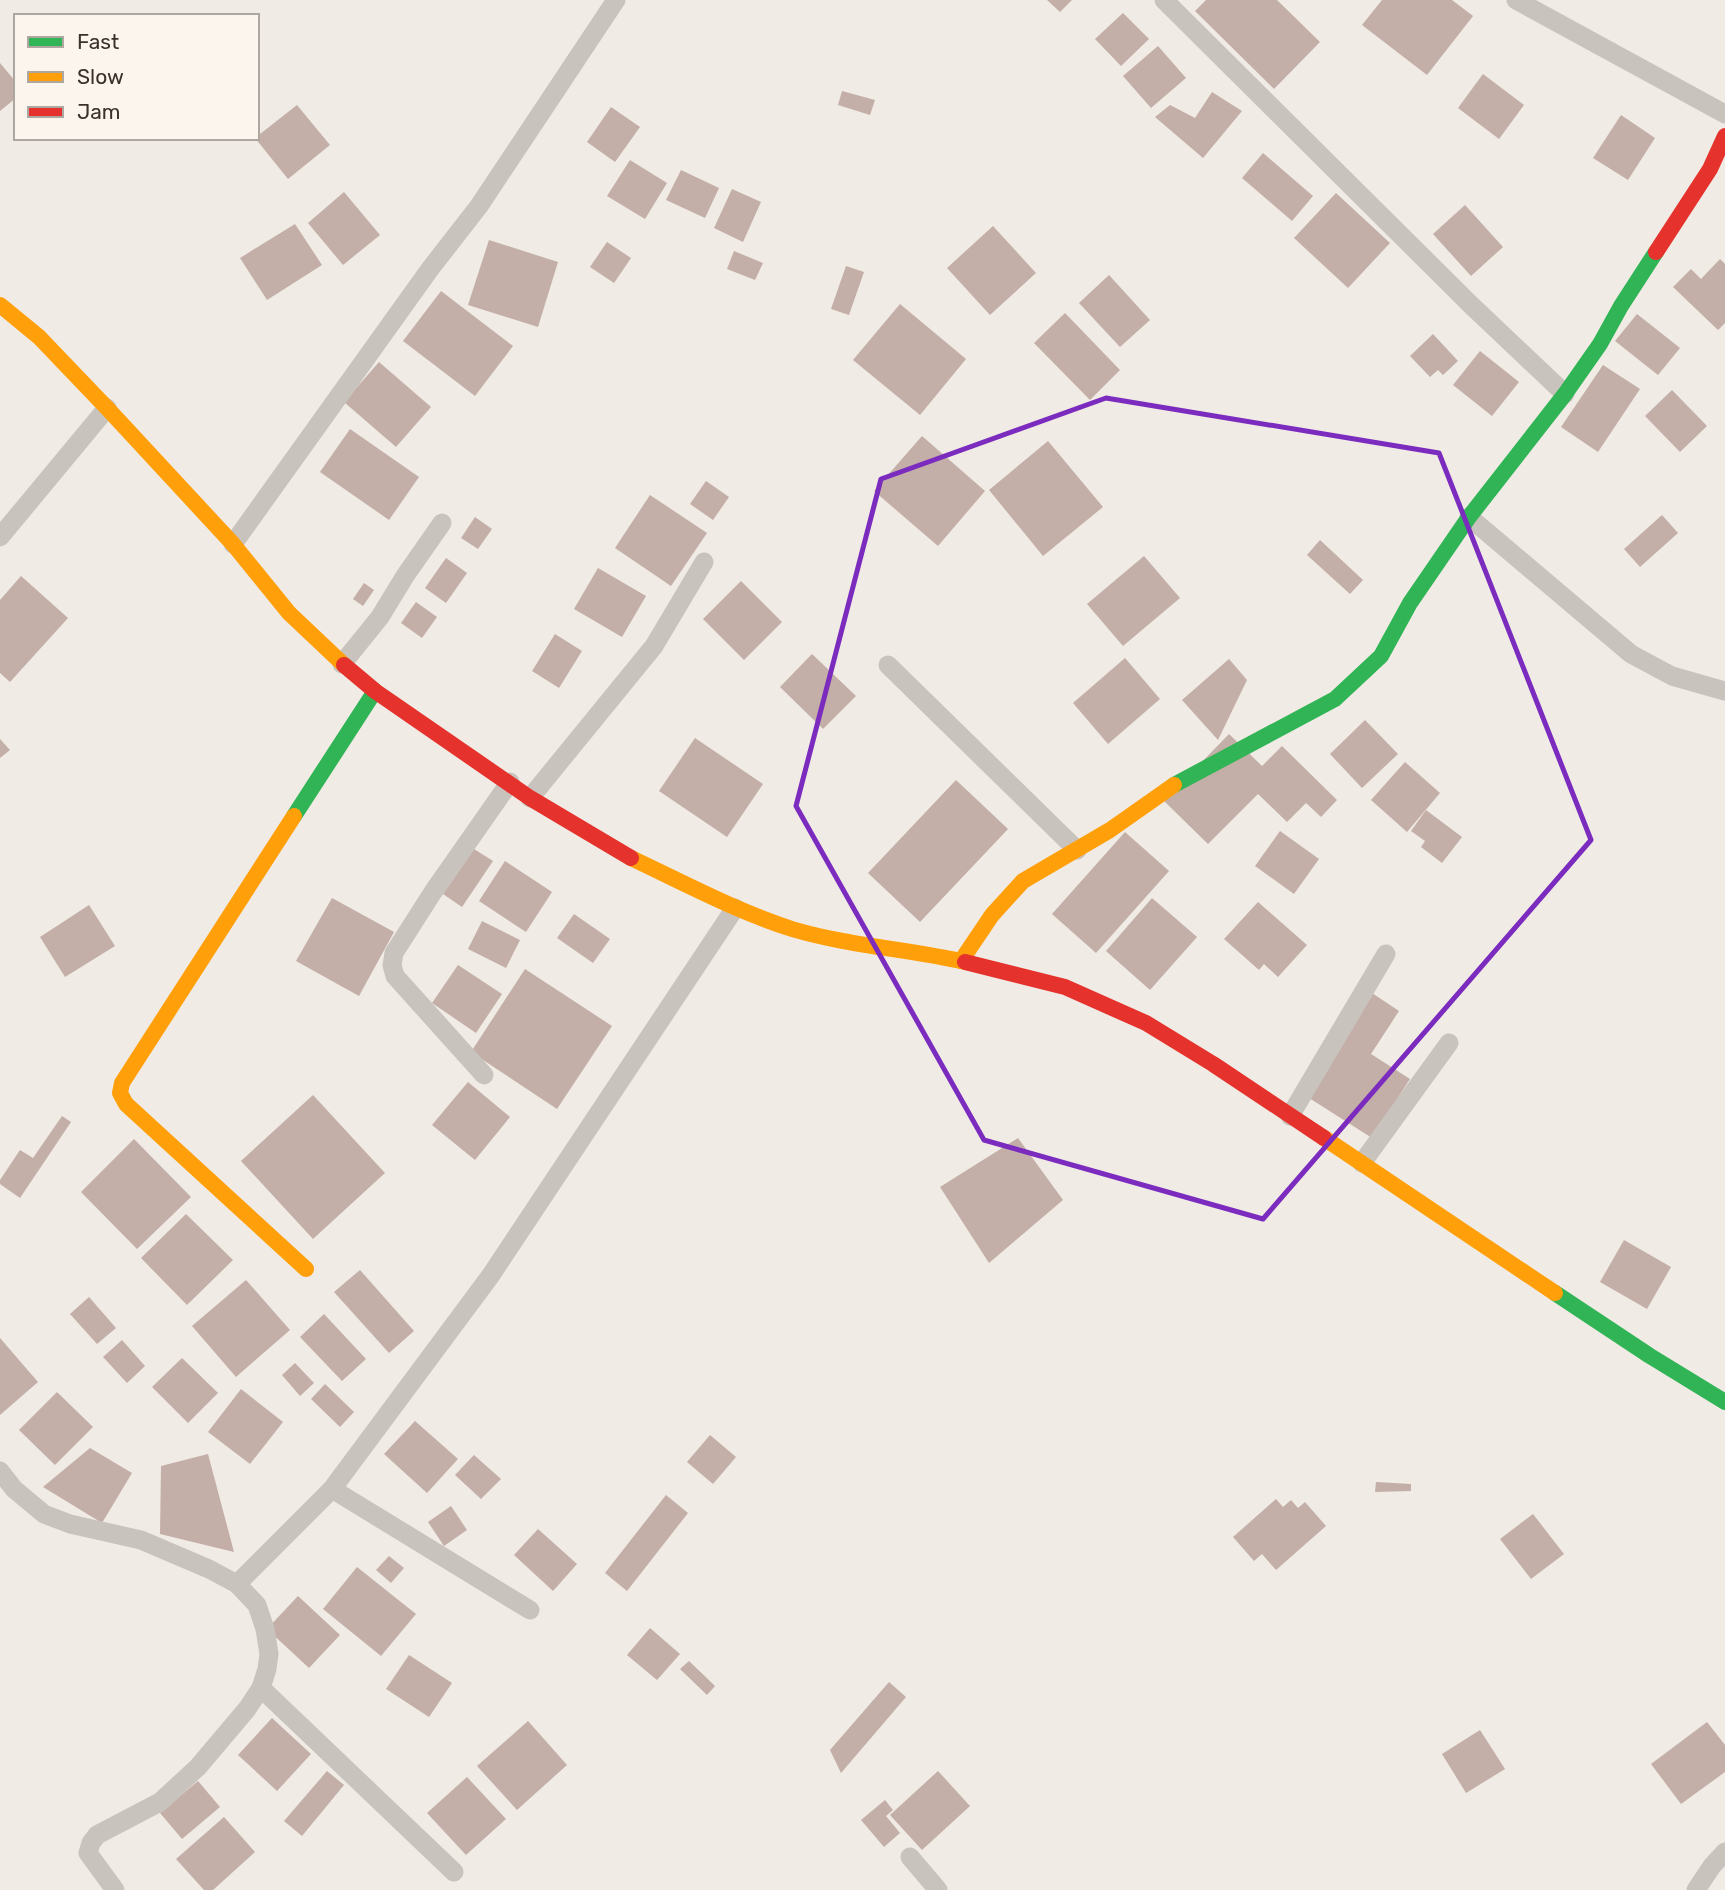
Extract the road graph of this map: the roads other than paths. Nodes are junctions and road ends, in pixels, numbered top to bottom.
1 (616, 0) edge
2 (1164, 0) edge
3 (1516, 0) edge
4 (1725, 114) edge
5 (1725, 136) edge
6 (0, 305) edge
7 (1565, 394) junction
8 (107, 408) junction
9 (1469, 517) junction
10 (442, 523) dead end
11 (0, 537) edge
12 (233, 544) junction
13 (704, 562) dead end
14 (342, 664) junction
15 (888, 665) dead end
16 (375, 691) junction
17 (1725, 691) edge
18 (510, 782) junction
19 (530, 798) junction
20 (1077, 849) junction
21 (734, 908) junction
22 (1386, 954) dead end
23 (961, 961) junction
24 (1449, 1043) dead end
25 (484, 1075) dead end
26 (1290, 1116) junction
27 (1362, 1163) junction
28 (306, 1269) dead end
29 (1725, 1402) edge
30 (0, 1471) edge
31 (332, 1489) junction
32 (237, 1584) junction
33 (530, 1610) dead end
34 (261, 1688) junction
35 (1725, 1853) edge
36 (910, 1857) dead end
37 (454, 1872) dead end
38 (115, 1890) edge
39 (938, 1890) edge
40 (1696, 1890) edge

1 - 12 street
2 - 7 street
3 - 4 street
5 - 7 street
6 - 8 street
7 - 9 street
8 - 11 street
8 - 12 street
9 - 17 street
9 - 20 street
10 - 14 street
12 - 14 street
13 - 19 street
14 - 16 street
15 - 20 street
16 - 18 street
16 - 28 street
18 - 19 street
18 - 25 street
19 - 21 street
20 - 23 street
21 - 23 street
21 - 31 street
22 - 26 street
23 - 26 street
24 - 27 street
26 - 27 street
27 - 29 street
30 - 32 street
31 - 32 street
31 - 33 street
32 - 34 street
34 - 37 street
34 - 38 street
35 - 40 street
36 - 39 street

